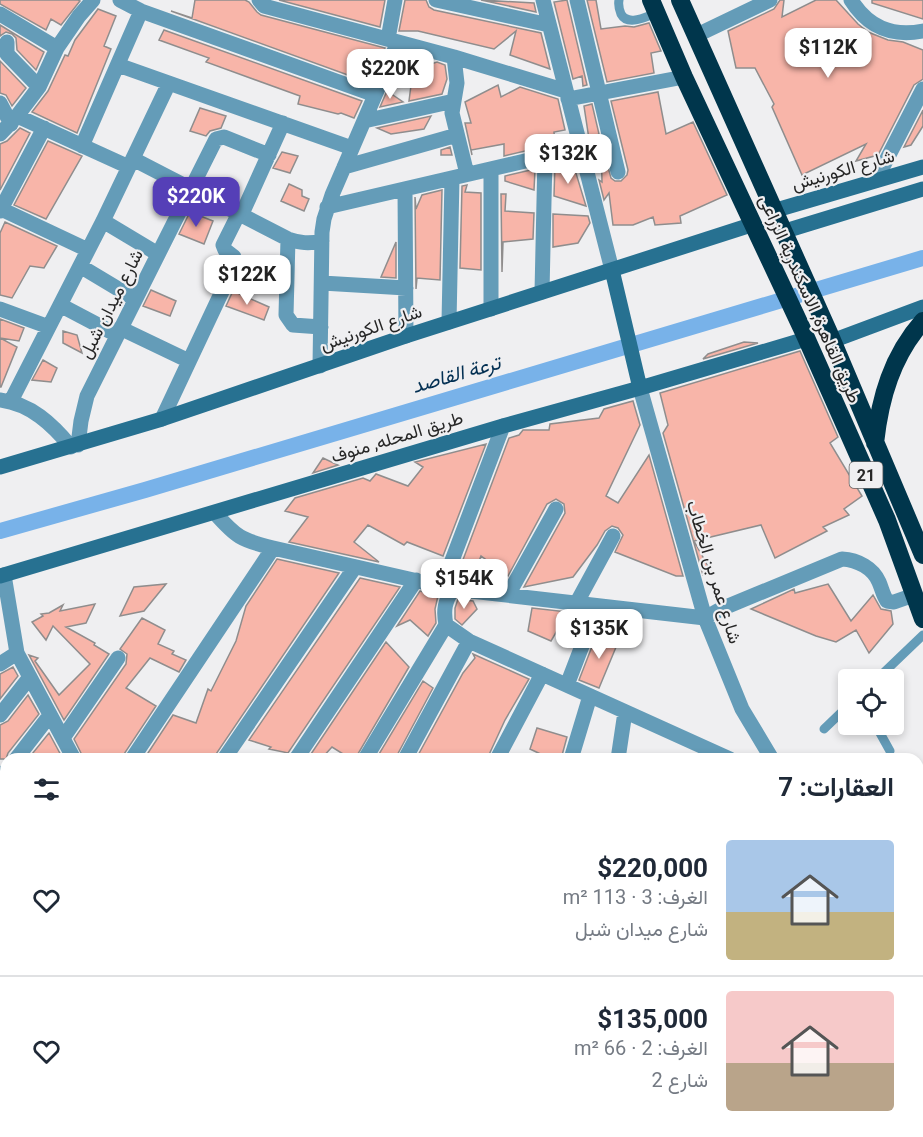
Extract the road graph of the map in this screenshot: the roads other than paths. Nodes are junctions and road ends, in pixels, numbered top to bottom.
1 (93, 0) edge
2 (120, 0) edge
3 (259, 0) edge
4 (395, 0) edge
5 (436, 0) edge
6 (543, 0) edge
7 (577, 0) edge
8 (619, 0) edge
9 (680, 0) edge
10 (770, 0) edge
11 (851, 0) edge
12 (654, 7) edge
13 (141, 11) junction
14 (0, 14) edge
15 (549, 25) junction
16 (923, 32) edge
17 (695, 36) junction
18 (393, 41) junction
19 (7, 42) dead end
20 (57, 48) junction
21 (454, 57) junction
22 (118, 65) junction
23 (684, 77) junction
24 (169, 82) junction
25 (39, 87) junction
26 (923, 89) edge
27 (600, 93) junction
28 (375, 95) junction
29 (567, 95) junction
30 (454, 101) junction
31 (0, 103) edge
32 (364, 121) junction
33 (284, 123) junction
34 (10, 125) edge
35 (44, 128) junction
36 (457, 135) junction
37 (82, 146) junction
38 (352, 148) junction
39 (581, 148) junction
40 (269, 155) junction
41 (545, 156) junction
42 (131, 163) junction
43 (921, 164) edge
44 (344, 166) junction
45 (491, 169) junction
46 (618, 172) dead end
47 (460, 176) junction
48 (876, 180) junction
49 (405, 189) junction
50 (923, 189) edge
51 (191, 190) junction
52 (327, 207) junction
53 (0, 210) edge
54 (773, 211) junction
55 (240, 216) junction
56 (103, 221) junction
57 (754, 224) junction
58 (782, 232) junction
59 (288, 239) junction
60 (322, 241) junction
61 (88, 250) junction
62 (158, 254) junction
63 (80, 266) junction
64 (612, 270) junction
65 (322, 283) junction
66 (406, 288) junction
67 (542, 292) junction
68 (135, 299) junction
69 (60, 305) junction
70 (923, 308) edge
71 (0, 309) edge
72 (491, 309) junction
73 (923, 321) edge
74 (449, 322) junction
75 (49, 327) junction
76 (321, 327) junction
77 (119, 332) junction
78 (406, 336) junction
79 (805, 336) junction
80 (830, 337) junction
81 (189, 361) junction
82 (320, 366) junction
83 (640, 388) junction
84 (5, 401) edge
85 (162, 419) junction
86 (502, 426) junction
87 (875, 445) junction
88 (74, 446) junction
89 (0, 467) edge
90 (556, 509) dead end
91 (903, 512) junction
92 (215, 513) junction
93 (887, 520) junction
94 (613, 536) dead end
95 (273, 548) junction
96 (923, 555) edge
97 (355, 567) junction
98 (2, 575) edge
99 (416, 580) junction
100 (916, 586) edge
101 (448, 588) junction
102 (508, 595) junction
103 (576, 604) junction
104 (597, 607) junction
105 (705, 618) junction
106 (923, 619) edge
107 (446, 625) junction
108 (923, 635) edge
109 (469, 641) junction
110 (17, 653) junction
111 (118, 658) dead end
112 (0, 664) edge
113 (887, 669) edge
114 (542, 674) junction
115 (30, 677) junction
116 (567, 686) junction
117 (590, 696) junction
118 (625, 712) junction
119 (0, 715) edge
120 (50, 715) junction
121 (838, 716) edge
122 (824, 729) dead end
123 (881, 735) edge
124 (63, 738) junction
125 (890, 751) dead end
126 (21, 753) edge
127 (69, 753) edge
128 (136, 753) edge
129 (228, 753) edge
130 (300, 753) edge
131 (368, 753) edge
132 (408, 753) edge
133 (500, 753) edge
134 (573, 753) edge
135 (619, 753) edge
136 (712, 753) edge
137 (768, 753) edge

1 - 20 street
2 - 13 street
3 - 18 street
4 - 18 street
5 - 15 street
6 - 15 street
7 - 27 street
8 - 12 lane
9 - 17 highway, طريق القاهرة, الاسكندرية الزراعى / 21
10 - 17 street
11 - 16 street
12 - 23 highway, طريق القاهرة, الاسكندرية الزراعى / 21
13 - 22 street
13 - 28 street
14 - 20 street
15 - 29 street
17 - 54 highway, طريق القاهرة, الاسكندرية الزراعى / 21
18 - 21 street
18 - 28 street
19 - 25 street
20 - 25 street
21 - 29 street
21 - 30 street
22 - 24 street
22 - 37 street
23 - 27 street
23 - 57 highway, طريق القاهرة, الاسكندرية الزراعى / 21
24 - 33 street
24 - 42 street
25 - 34 street
26 - 48 street
27 - 29 street
27 - 46 street
28 - 32 street
29 - 39 street
30 - 32 street
30 - 36 street
31 - 34 street
32 - 38 street
33 - 38 street
33 - 40 street
34 - 35 street
35 - 37 street
35 - 53 street
36 - 44 street
36 - 47 street
37 - 42 street
38 - 44 street
39 - 41 street
39 - 64 street
40 - 51 street, شارع ميدان شبل
40 - 55 street
41 - 45 street
41 - 67 street
42 - 51 street
42 - 56 street
43 - 48 main road, شارع الكورنيش
44 - 52 street
45 - 47 street
45 - 72 street
47 - 49 street
47 - 74 street
48 - 54 main road, شارع الكورنيش
49 - 52 street
49 - 66 street
50 - 58 main road
51 - 55 street
51 - 62 street, شارع ميدان شبل
52 - 60 street
53 - 61 street
54 - 58 highway, طريق القاهرة, الاسكندرية الزراعى / 21
55 - 59 street
55 - 81 street
56 - 61 street
56 - 62 street
57 - 64 main road, شارع الكورنيش
57 - 79 highway, طريق القاهرة, الاسكندرية الزراعى / 21
58 - 80 highway, طريق القاهرة, الاسكندرية الزراعى / 21
59 - 60 street
59 - 76 street
60 - 65 street
61 - 63 street
62 - 68 street, شارع ميدان شبل
63 - 68 street
63 - 69 street
64 - 67 main road, شارع الكورنيش
64 - 83 main road
65 - 66 street
65 - 76 street
66 - 78 street
67 - 72 main road, شارع الكورنيش
68 - 77 street, شارع ميدان شبل
69 - 75 street
69 - 77 street
70 - 80 main road
71 - 75 street
72 - 74 main road, شارع الكورنيش
73 - 87 highway
74 - 78 main road, شارع الكورنيش
75 - 84 street
76 - 82 street
77 - 81 street
77 - 88 street, شارع ميدان شبل
78 - 82 main road, شارع الكورنيش
79 - 83 main road, طريق المحله, منوف
79 - 93 highway, طريق القاهرة, الاسكندرية الزراعى / 21
80 - 87 highway, طريق القاهرة, الاسكندرية الزراعى / 21
81 - 85 street
82 - 85 main road, شارع الكورنيش
83 - 86 main road, طريق المحله, منوف
83 - 105 street, شارع عمر بن الخطاب
84 - 88 street
85 - 88 main road, شارع الكورنيش
86 - 92 main road, طريق المحله, منوف
86 - 101 street
87 - 91 highway, طريق القاهرة, الاسكندرية الزراعى / 21
88 - 89 main road, شارع الكورنيش
90 - 102 street
91 - 93 highway
91 - 96 highway, طريق القاهرة, الاسكندرية الزراعى / 21
92 - 95 street
92 - 98 main road, طريق المحله, منوف
93 - 100 highway, طريق القاهرة, الاسكندرية الزراعى / 21
94 - 103 street
95 - 97 street
95 - 128 street
97 - 99 street
97 - 129 street
98 - 110 street
99 - 101 street
99 - 130 street
100 - 105 street
100 - 106 highway, طريق القاهرة, الاسكندرية الزراعى / 21
101 - 102 street
101 - 107 street
102 - 103 street
103 - 104 street
104 - 105 street
104 - 116 street
105 - 137 street, شارع عمر بن الخطاب
107 - 109 street
107 - 131 street
108 - 113 lane
109 - 114 street
109 - 132 street
110 - 112 street
110 - 115 street
111 - 124 street
114 - 116 street
114 - 133 street
115 - 119 street
115 - 120 street
116 - 117 street
117 - 118 street
117 - 134 street
118 - 135 street
118 - 136 street
120 - 124 street
120 - 126 street
121 - 122 lane
123 - 125 lane
124 - 127 street

